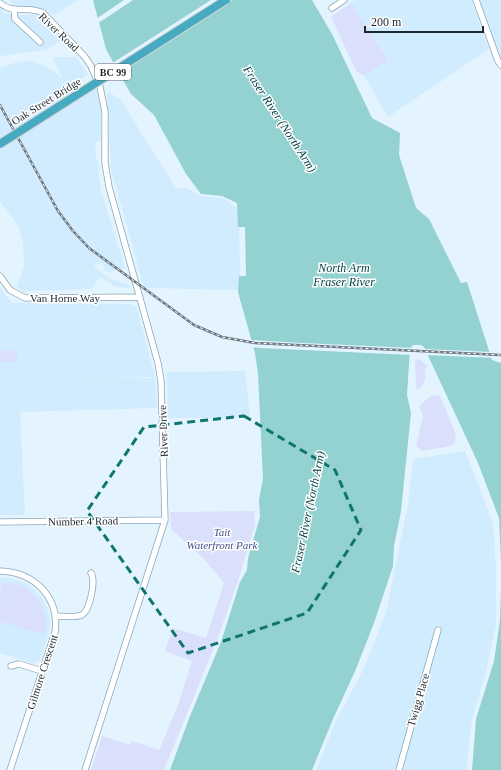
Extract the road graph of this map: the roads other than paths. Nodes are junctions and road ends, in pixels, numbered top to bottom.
1 (218, 0) edge
2 (226, 0) edge
3 (344, 0) edge
4 (476, 0) edge
5 (0, 3) edge
6 (332, 8) dead end
7 (14, 10) junction
8 (40, 42) dead end
9 (501, 65) edge
10 (100, 87) joint
11 (0, 138) edge
12 (0, 144) edge
13 (0, 276) edge
14 (140, 297) junction
15 (165, 520) junction
16 (0, 522) edge
17 (0, 568) edge
18 (0, 571) edge
19 (9, 571) junction
20 (91, 573) dead end
21 (56, 616) junction
22 (438, 630) dead end
23 (11, 666) dead end
24 (42, 671) junction
25 (10, 770) edge
26 (85, 770) edge
27 (399, 770) edge

1 - 11 highway, Oak Street Bridge / BC 99
2 - 12 highway, Oak Street Bridge / BC 99, bridge
3 - 6 street
4 - 9 street
5 - 7 street, River Road
7 - 8 street
7 - 10 street, River Road
10 - 14 street, River Drive
13 - 14 street, Van Horne Way
14 - 15 street, River Drive
15 - 16 street, Number 4 Road
15 - 26 street, River Drive
17 - 19 street, Gilmore Crescent
18 - 19 street, Gilmore Crescent
19 - 21 street, Gilmore Crescent
20 - 21 street
21 - 24 street, Gilmore Crescent
22 - 27 street, Twigg Place
23 - 24 street
24 - 25 street, Gilmore Crescent

